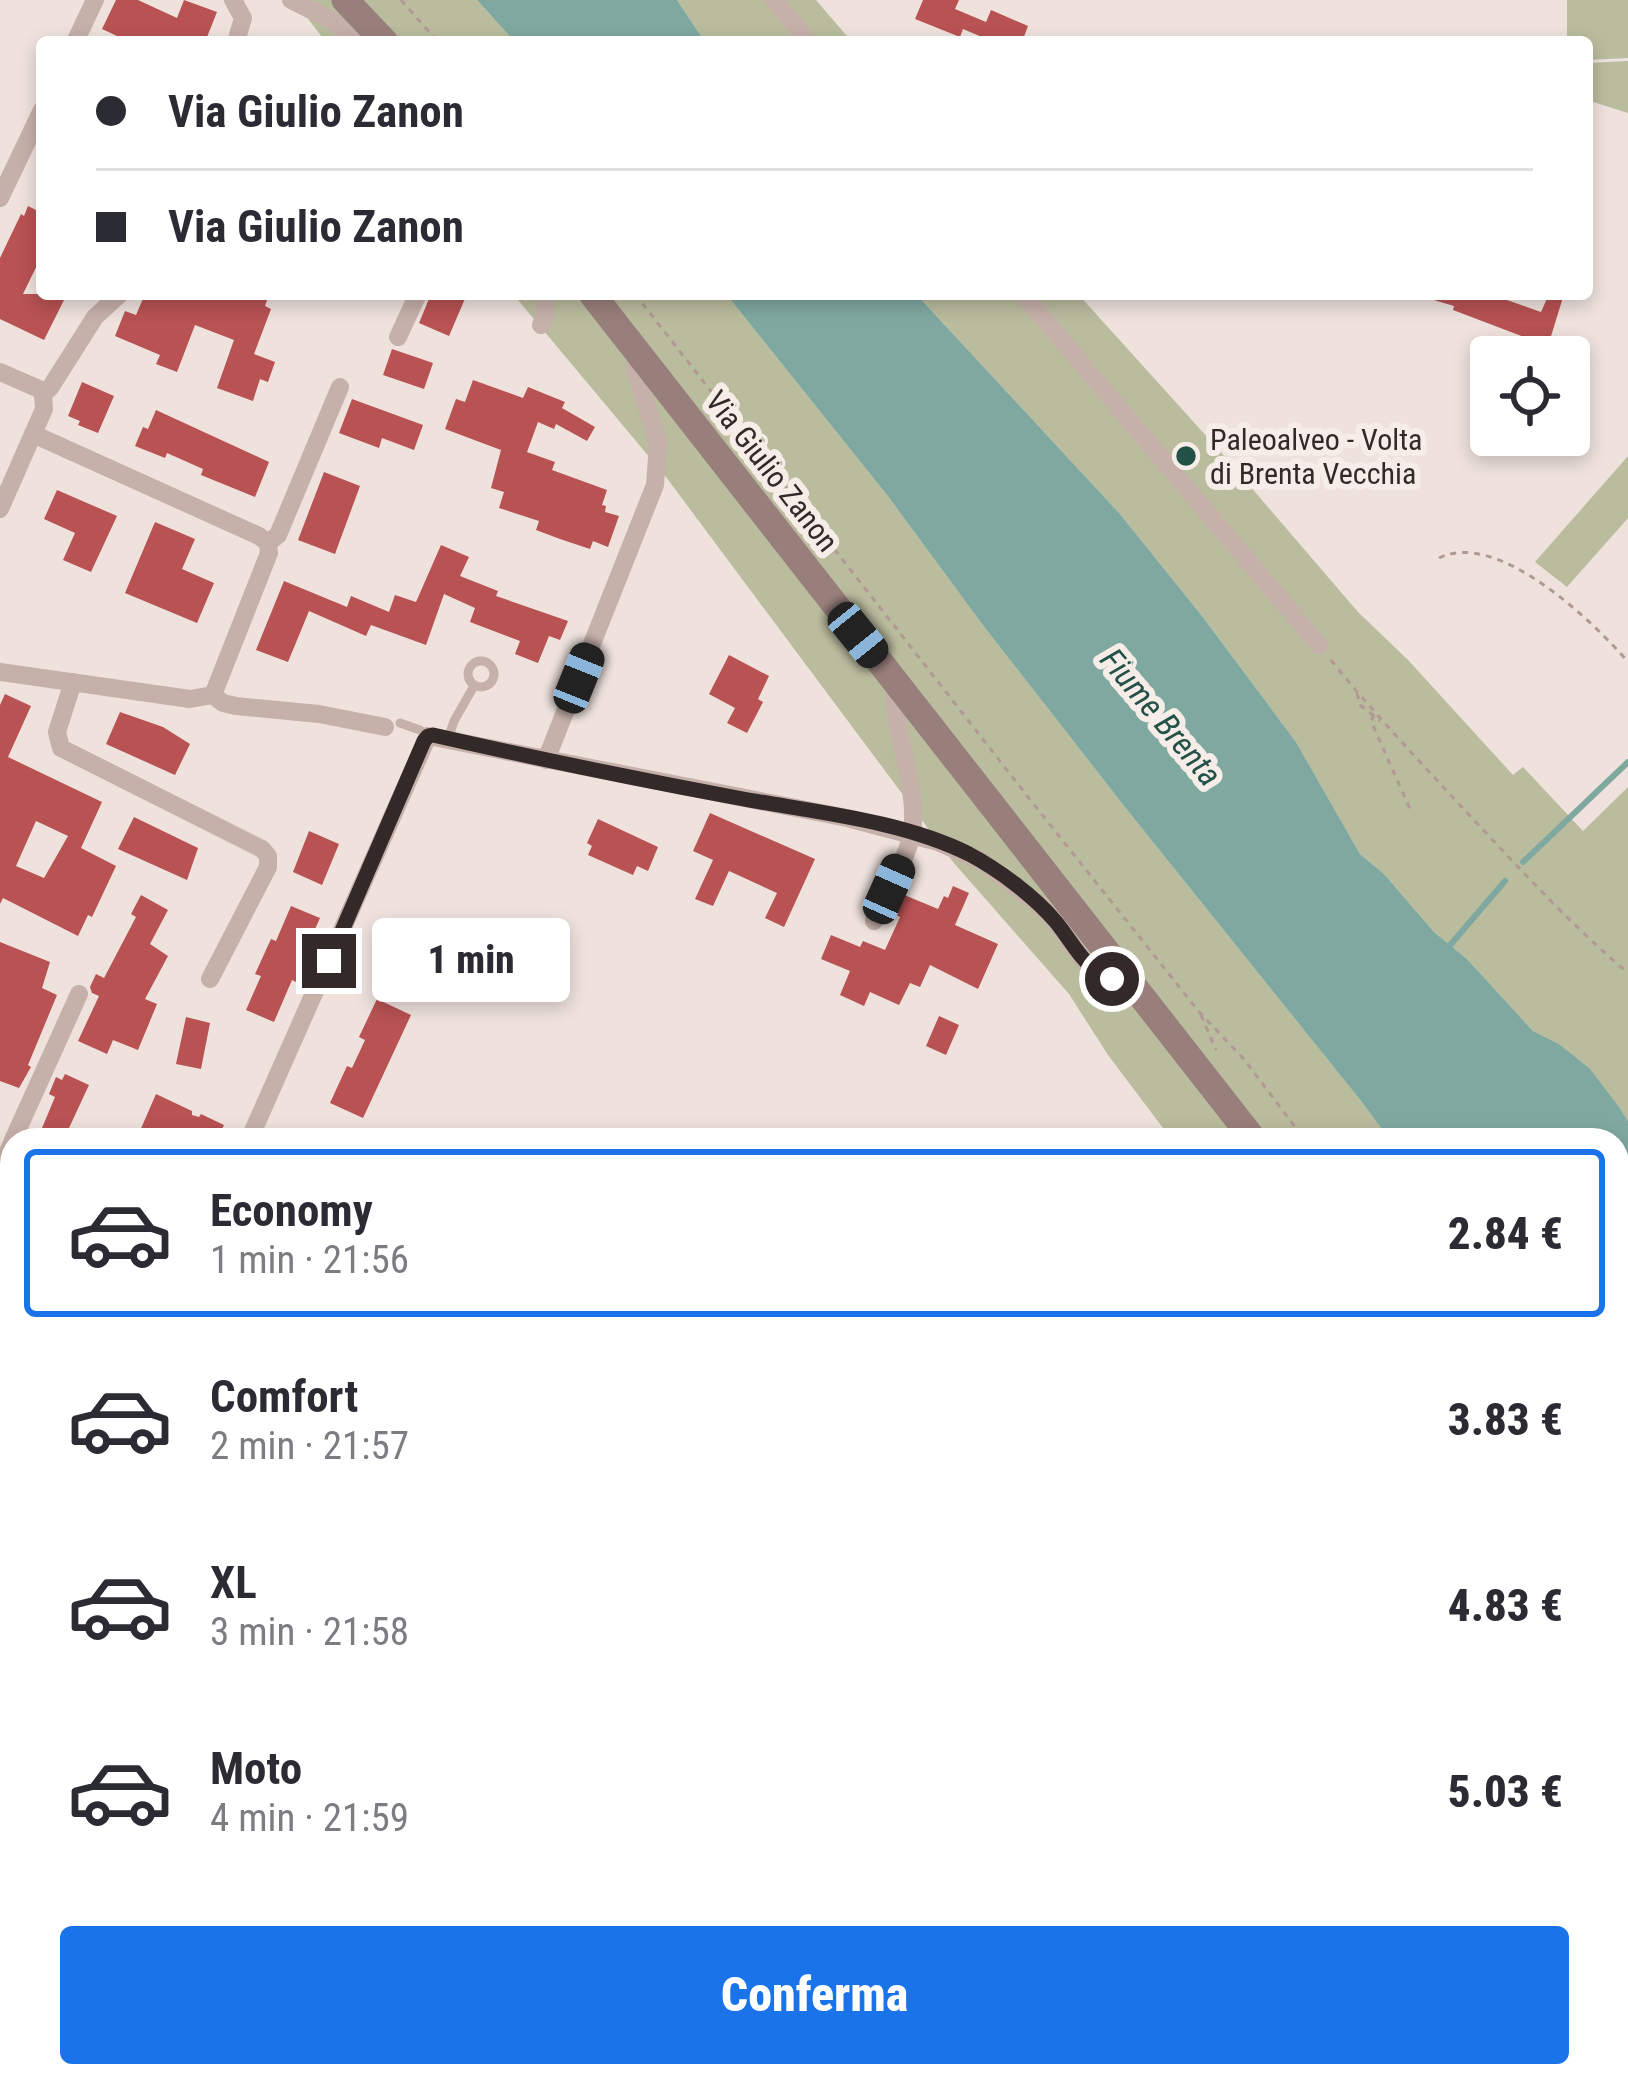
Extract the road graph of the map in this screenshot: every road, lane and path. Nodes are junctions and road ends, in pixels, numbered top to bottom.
1 (95, 0) edge
2 (233, 0) edge
3 (291, 0) edge
4 (345, 0) edge
5 (401, 0) edge
6 (774, 0) edge
7 (316, 12) junction
8 (78, 36) edge
9 (238, 36) edge
10 (332, 36) edge
11 (350, 36) edge
12 (379, 36) edge
13 (433, 36) edge
14 (804, 36) edge
15 (36, 122) edge
16 (1, 193) edge
17 (112, 300) edge
18 (415, 300) edge
19 (545, 300) edge
20 (597, 300) edge
21 (639, 300) edge
22 (1028, 300) edge
23 (541, 325) dead end
24 (398, 337) dead end
25 (641, 357) junction
26 (0, 372) edge
27 (340, 387) dead end
28 (43, 394) junction
29 (33, 434) junction
30 (0, 508) edge
31 (268, 543) junction
32 (1439, 558) dead end
33 (1318, 645) joint
34 (1628, 662) edge
35 (0, 672) edge
36 (895, 681) junction
37 (73, 682) junction
38 (474, 686) dead end
39 (212, 695) junction
40 (1374, 716) junction
41 (392, 725) joint
42 (438, 737) junction
43 (546, 760) junction
44 (1410, 809) dead end
45 (912, 833) junction
46 (874, 921) dead end
47 (1628, 973) edge
48 (1127, 977) junction
49 (209, 979) dead end
50 (79, 994) dead end
51 (19, 1128) edge
52 (255, 1128) edge
53 (1245, 1128) edge
54 (1296, 1128) edge

1 - 8 street
2 - 9 street
3 - 7 street
4 - 12 street
5 - 13 path
6 - 14 street
7 - 10 street
7 - 11 street
15 - 16 street
17 - 28 street
18 - 24 street
19 - 23 street
20 - 25 street, Via Giulio Zanon
21 - 54 path
22 - 33 street
25 - 36 street, Via Giulio Zanon
25 - 43 street
26 - 28 street
27 - 31 street
28 - 29 street
29 - 30 street
29 - 31 street
31 - 39 street
32 - 34 path
33 - 40 path
35 - 37 street
36 - 45 street
36 - 48 street, Via Giulio Zanon
37 - 39 street
37 - 49 street
38 - 42 lane
39 - 41 street
40 - 44 path
40 - 47 path
41 - 42 lane
42 - 43 street, Via Giulio Zanon
42 - 52 street
43 - 45 street, Via Giulio Zanon
45 - 46 street
45 - 48 street, Via Giulio Zanon
48 - 53 street, Via Giulio Zanon
50 - 51 street

